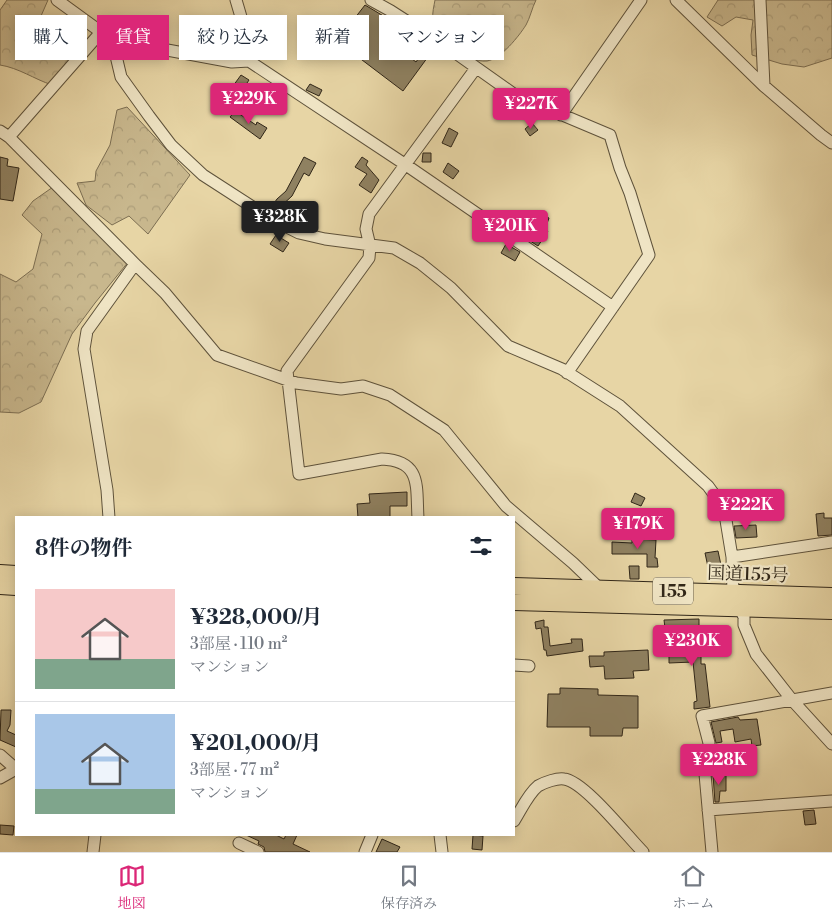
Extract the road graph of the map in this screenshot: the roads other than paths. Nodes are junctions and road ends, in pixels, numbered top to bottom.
1 (57, 0) edge
2 (76, 0) edge
3 (236, 0) edge
4 (370, 0) edge
5 (641, 0) edge
6 (676, 0) edge
7 (760, 0) edge
8 (73, 12) junction
9 (97, 29) edge
10 (97, 36) edge
11 (169, 51) edge
12 (117, 60) edge
13 (249, 61) junction
14 (476, 68) junction
15 (764, 86) junction
16 (561, 115) junction
17 (4, 134) edge
18 (832, 143) edge
19 (406, 165) junction
20 (370, 246) junction
21 (135, 264) junction
22 (612, 307) junction
23 (567, 373) junction
24 (288, 380) junction
25 (110, 516) edge
26 (418, 516) edge
27 (832, 542) edge
28 (732, 557) junction
29 (0, 573) edge
30 (15, 574) edge
31 (0, 586) edge
32 (515, 586) edge
33 (15, 587) edge
34 (600, 589) junction
35 (733, 593) junction
36 (832, 596) edge
37 (515, 602) edge
38 (739, 609) junction
39 (832, 611) edge
40 (515, 666) edge
41 (529, 666) dead end
42 (832, 693) edge
43 (792, 700) junction
44 (832, 744) edge
45 (0, 755) edge
46 (15, 768) edge
47 (15, 770) edge
48 (0, 778) edge
49 (832, 801) edge
50 (708, 810) junction
51 (515, 819) edge
52 (95, 836) edge
53 (372, 836) edge
54 (440, 836) edge
55 (239, 843) edge
56 (93, 852) edge
57 (258, 852) edge
58 (365, 852) edge
59 (442, 852) edge
60 (643, 852) edge
61 (712, 852) edge

1 - 8 street
2 - 8 street
3 - 13 street
4 - 14 street
5 - 16 street
6 - 15 street
7 - 15 street
8 - 9 street
10 - 17 street
11 - 13 street
12 - 20 street
13 - 19 street
14 - 16 street
14 - 19 street
15 - 18 street
16 - 22 street
17 - 21 street
19 - 20 street
19 - 22 street
20 - 23 street
20 - 24 street
21 - 24 street
21 - 25 street
22 - 23 street
23 - 28 street
24 - 26 street
24 - 34 street
27 - 28 street
28 - 35 street
29 - 30 highway
31 - 33 highway
32 - 34 highway, 国道155号 / 155
34 - 35 highway, 国道155号 / 155
35 - 36 highway, 国道155号 / 155
35 - 38 street
37 - 38 highway, 国道155号 / 155
38 - 39 highway, 国道155号 / 155
38 - 43 street
40 - 41 street
42 - 43 street
43 - 44 street
43 - 50 street
45 - 46 street
47 - 48 street
49 - 50 street
50 - 61 street
51 - 60 street
52 - 56 street
53 - 58 street
54 - 59 street
55 - 57 street

